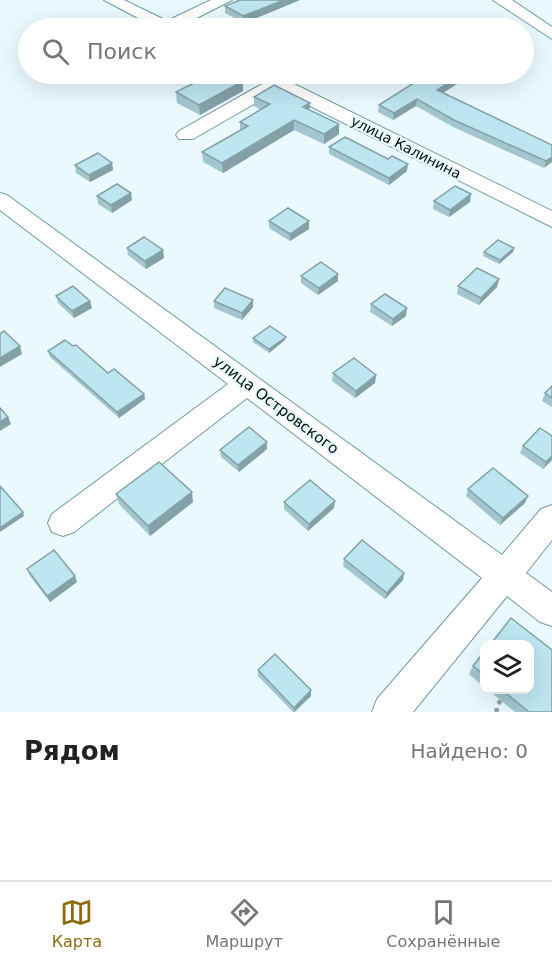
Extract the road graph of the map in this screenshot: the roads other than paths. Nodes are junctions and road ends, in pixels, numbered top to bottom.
1 (112, 0) edge
2 (224, 0) edge
3 (501, 0) edge
4 (148, 18) edge
5 (188, 18) edge
6 (530, 18) edge
7 (534, 21) edge
8 (547, 29) edge
9 (276, 84) edge
10 (280, 84) edge
11 (186, 135) dead end
12 (0, 200) edge
13 (552, 219) edge
14 (247, 384) junction
15 (552, 518) edge
16 (63, 523) dead end
17 (505, 575) junction
18 (552, 611) edge
19 (390, 712) edge

1 - 4 street
2 - 5 street
3 - 6 street
7 - 8 street
9 - 11 street
10 - 13 street, улица Калинина
12 - 14 street, улица Островского
14 - 16 street
14 - 17 street, улица Островского
15 - 17 street
17 - 18 street, улица Островского
17 - 19 street

